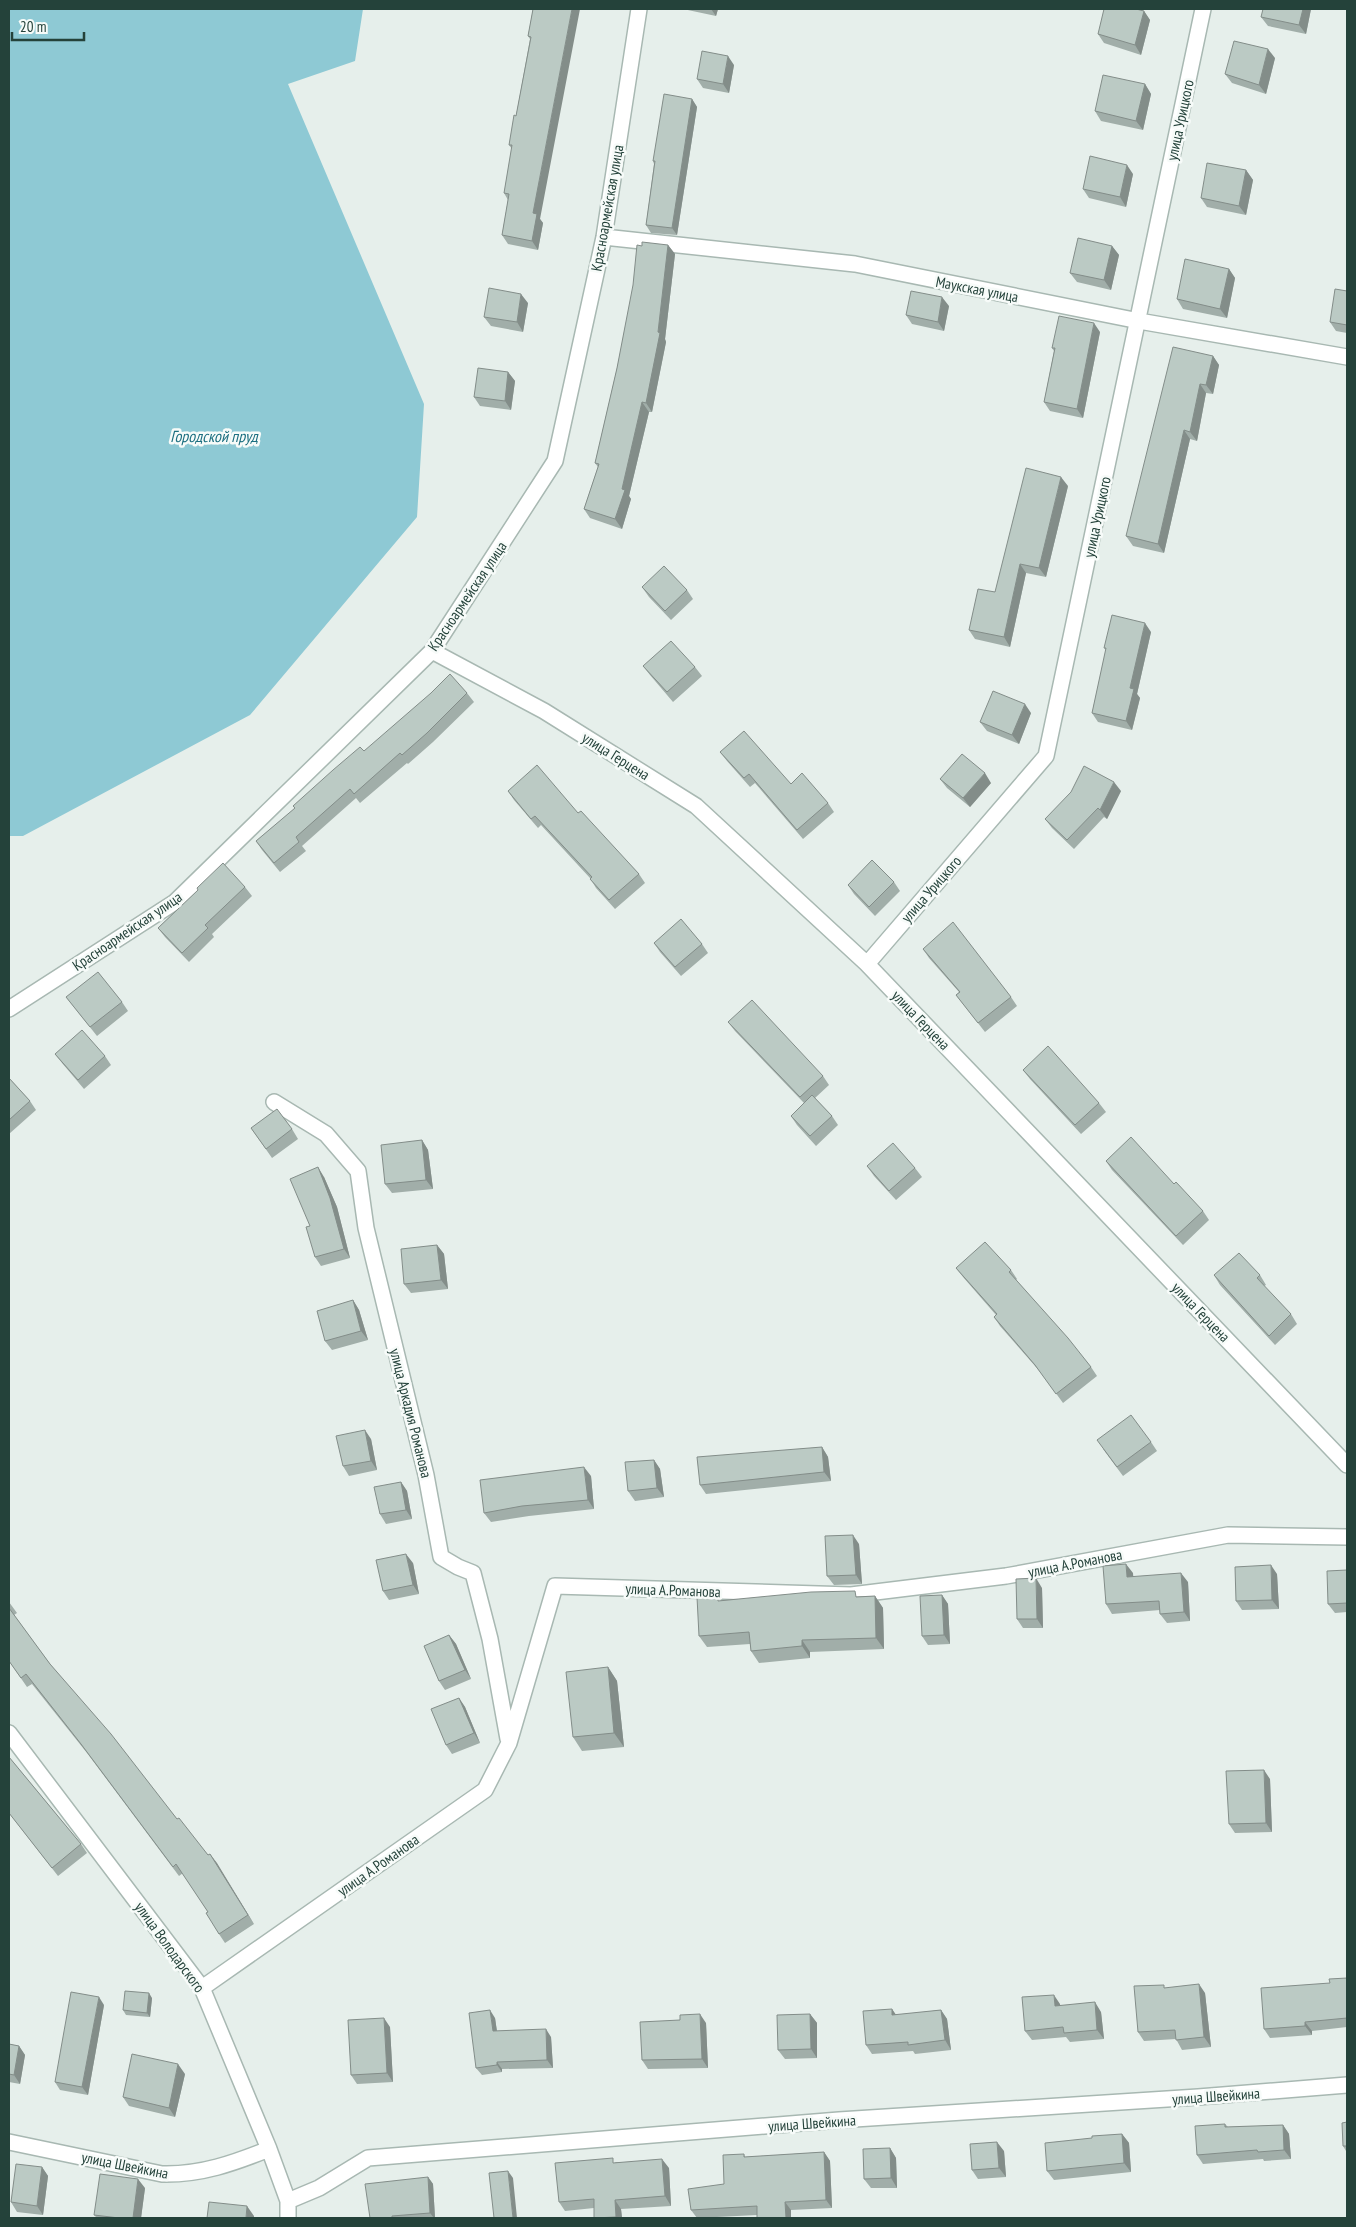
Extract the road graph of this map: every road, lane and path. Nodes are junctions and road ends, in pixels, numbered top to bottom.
1 (639, 9) edge
2 (1203, 9) edge
3 (604, 237) junction
4 (1138, 321) junction
5 (1347, 357) edge
6 (432, 651) junction
7 (867, 964) junction
8 (9, 1009) edge
9 (274, 1102) dead end
10 (1347, 1465) edge
11 (1347, 1537) edge
12 (9, 1732) edge
13 (508, 1743) junction
14 (202, 1988) junction
15 (1347, 2085) edge
16 (9, 2142) edge
17 (270, 2148) junction
18 (288, 2201) junction
19 (288, 2218) edge

1 - 3 street, Красноармейская улица
2 - 4 street, улица Урицкого
3 - 4 street, Маукская улица
3 - 6 street, Красноармейская улица
4 - 5 street, Маукская улица
4 - 7 street, улица Урицкого
6 - 7 street, улица Герцена
6 - 8 street, Красноармейская улица
7 - 10 street, улица Герцена
9 - 13 street, улица Аркадия Романова
11 - 13 street, улица А.Романова
12 - 14 street, улица Володарского
13 - 14 street, улица А.Романова
14 - 17 street, улица Володарского
15 - 18 street, улица Швейкина
16 - 17 street, улица Швейкина
17 - 18 street, улица Володарского
18 - 19 street, улица Володарского

